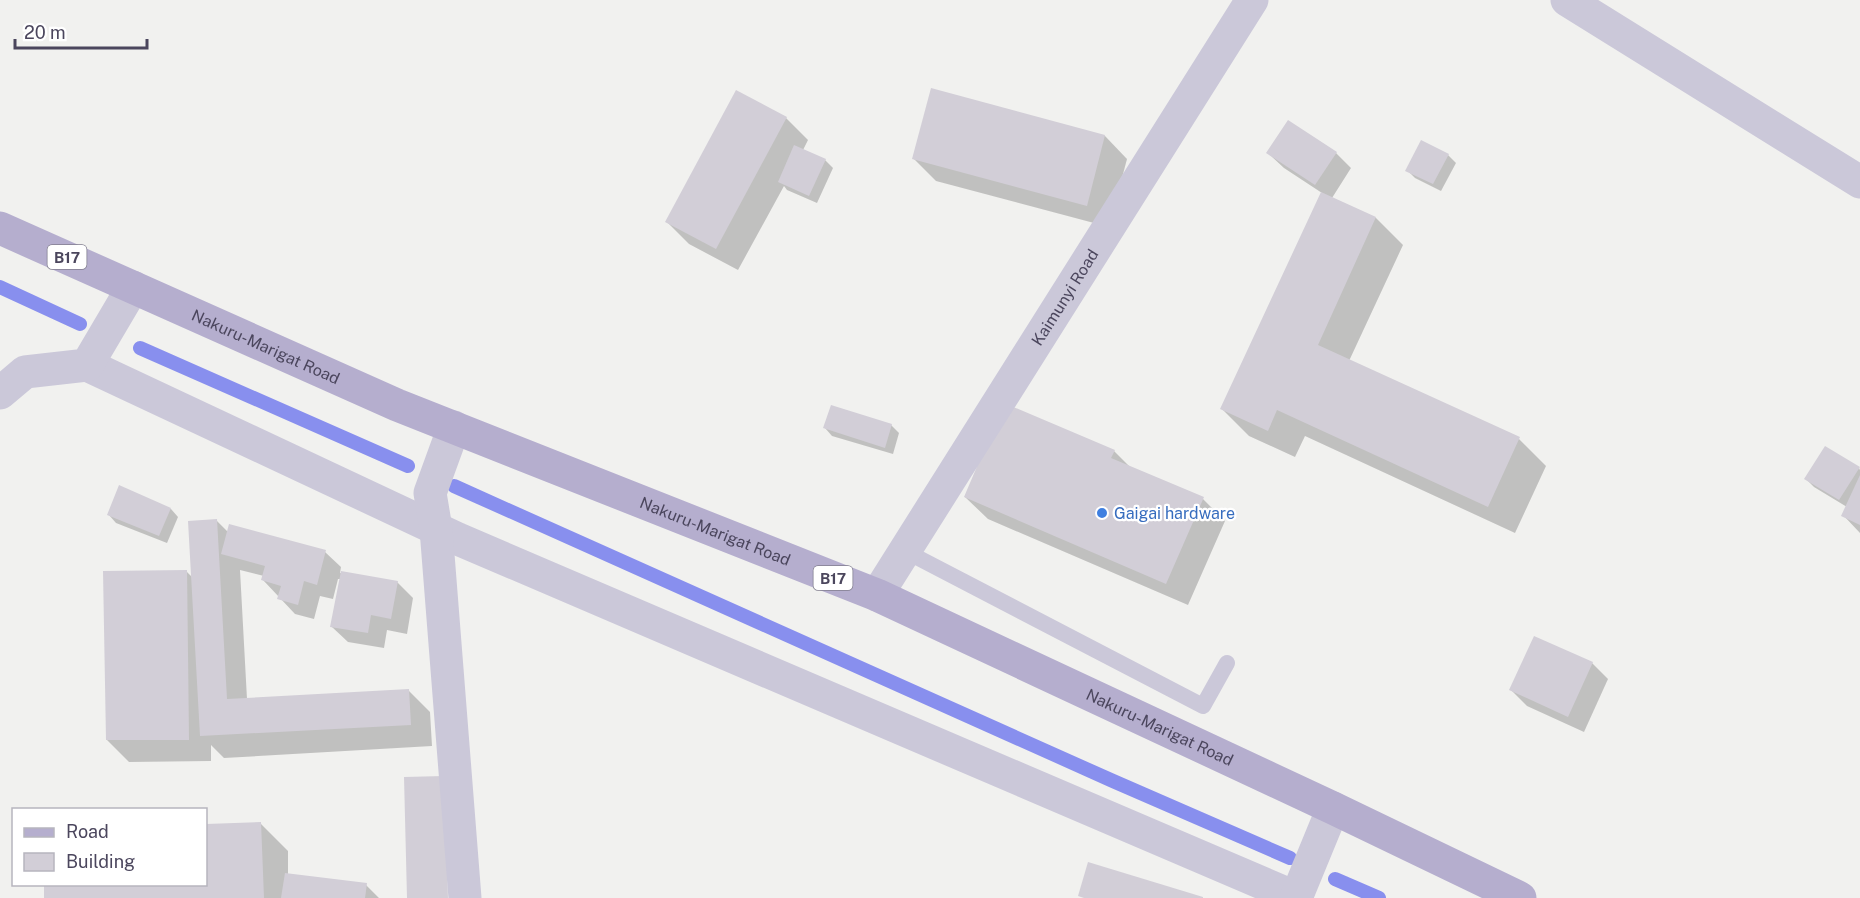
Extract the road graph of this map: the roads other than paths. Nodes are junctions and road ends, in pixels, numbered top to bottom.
1 (1252, 0) edge
2 (1567, 0) edge
3 (1860, 183) edge
4 (0, 228) edge
5 (134, 287) junction
6 (13, 365) edge
7 (87, 365) junction
8 (0, 393) edge
9 (454, 427) junction
10 (436, 529) junction
11 (905, 551) junction
12 (877, 595) junction
13 (1227, 663) dead end
14 (1333, 808) junction
15 (465, 898) edge
16 (1297, 898) edge
17 (1520, 898) edge

1 - 11 street, Kaimunyi Road
2 - 3 street
4 - 5 main road, Nakuru-Marigat Road / B17
5 - 7 street
5 - 9 main road, Nakuru-Marigat Road / B17
6 - 7 street
6 - 8 street
7 - 10 street
9 - 10 street
9 - 12 main road, Nakuru-Marigat Road / B17
10 - 15 street
10 - 16 street
11 - 12 street, Kaimunyi Road
11 - 13 lane
12 - 14 main road, Nakuru-Marigat Road / B17
14 - 16 street
14 - 17 main road, Nakuru-Marigat Road / B17

